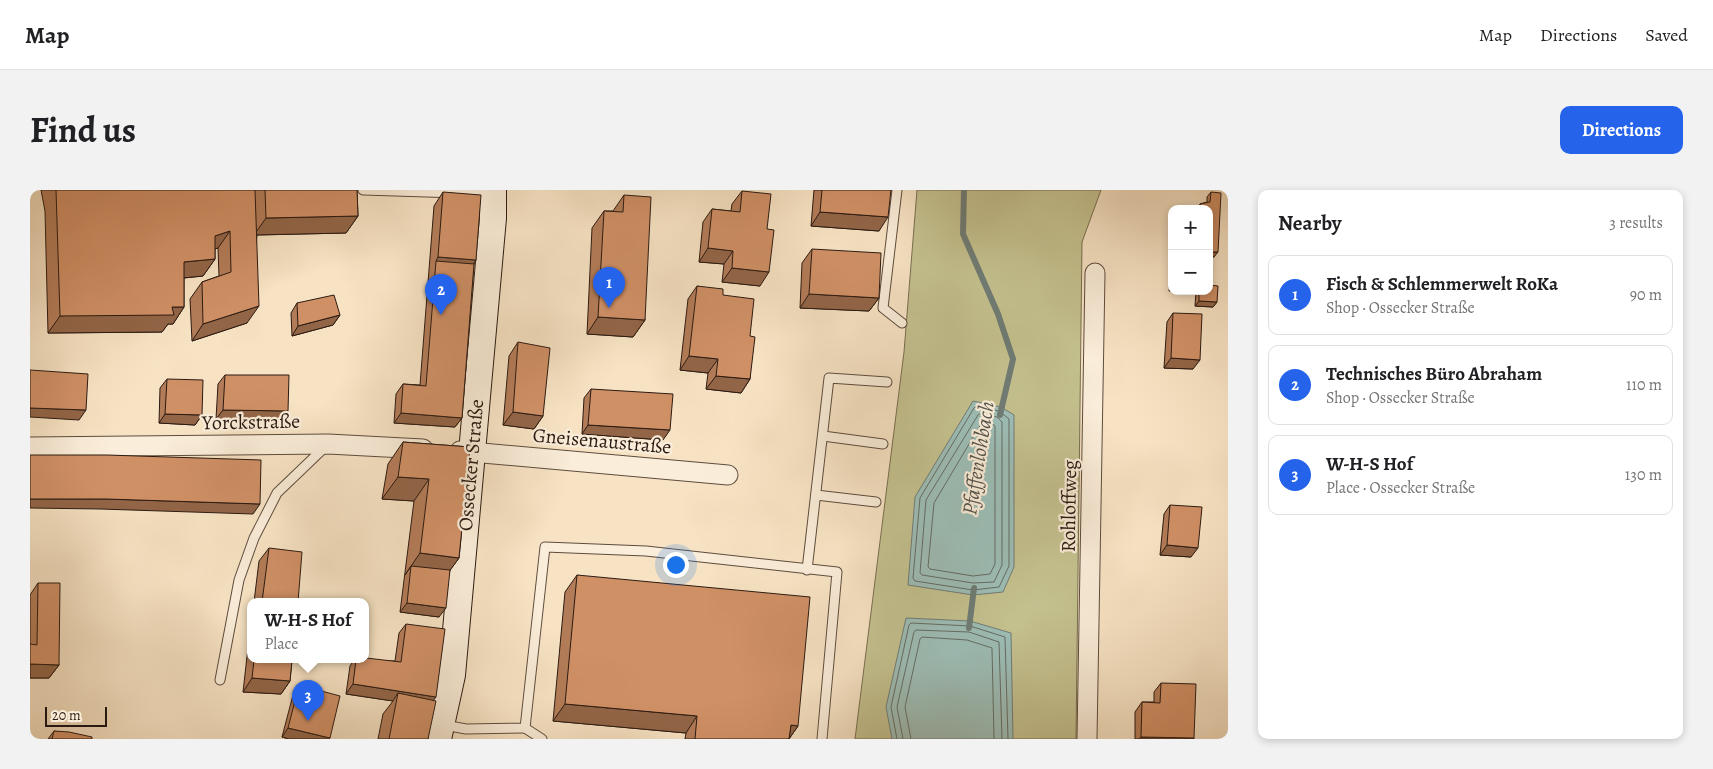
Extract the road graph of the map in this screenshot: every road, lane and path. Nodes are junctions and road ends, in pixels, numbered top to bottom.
1 (363, 190) edge
2 (897, 190) edge
3 (493, 192) edge
4 (1095, 273) dead end
5 (902, 323) dead end
6 (887, 382) dead end
7 (823, 436) junction
8 (328, 444) junction
9 (883, 444) dead end
10 (30, 447) edge
11 (472, 452) junction
12 (728, 475) dead end
13 (816, 496) junction
14 (876, 502) dead end
15 (807, 570) junction
16 (220, 680) dead end
17 (525, 728) junction
18 (496, 729) junction
19 (439, 732) edge
20 (494, 739) edge
21 (542, 739) edge
22 (822, 739) edge
23 (1087, 739) edge

1 - 3 lane
2 - 5 lane
3 - 11 street, Ossecker Straße
4 - 23 street, Rohloffweg
6 - 7 lane
7 - 9 lane
7 - 13 lane
8 - 10 street, Yorckstraße
8 - 11 street, Yorckstraße
8 - 16 lane
11 - 12 street, Gneisenaustraße
11 - 19 street, Ossecker Straße
13 - 14 lane
13 - 15 lane
15 - 17 lane
15 - 22 lane
17 - 18 lane
17 - 21 lane
18 - 19 lane
18 - 20 lane

